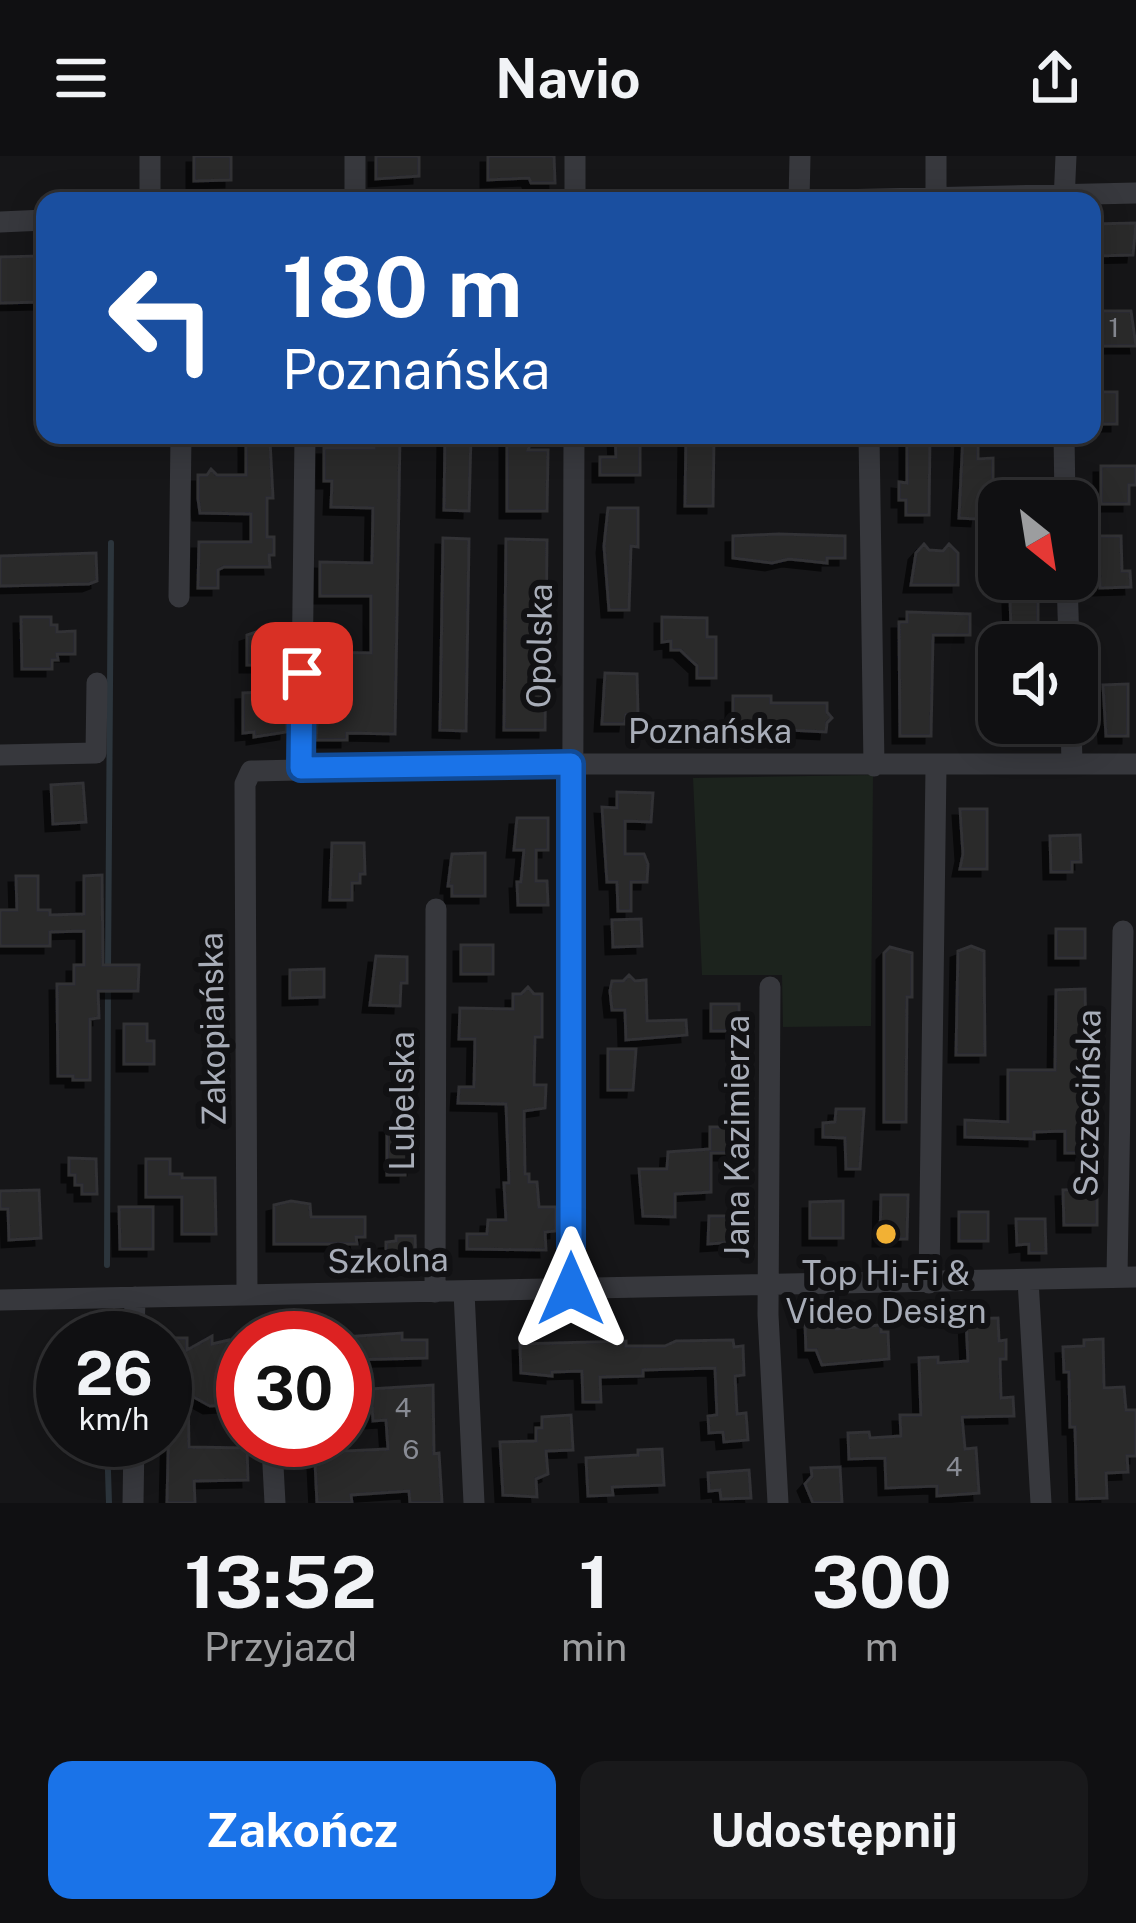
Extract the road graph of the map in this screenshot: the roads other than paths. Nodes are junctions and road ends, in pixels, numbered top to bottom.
1 (150, 156) edge
2 (355, 156) edge
3 (575, 156) edge
4 (800, 156) edge
5 (936, 156) edge
6 (1066, 156) edge
7 (150, 192) edge
8 (355, 192) edge
9 (575, 192) edge
10 (796, 192) edge
11 (936, 192) edge
12 (1064, 192) edge
13 (1136, 193) edge
14 (1101, 195) edge
15 (36, 220) edge
16 (0, 221) edge
17 (181, 444) edge
18 (304, 444) edge
19 (574, 444) edge
20 (869, 444) edge
21 (1064, 444) edge
22 (1065, 480) edge
23 (179, 597) dead end
24 (97, 682) dead end
25 (1072, 744) edge
26 (0, 755) edge
27 (571, 764) junction
28 (1072, 764) junction
29 (1136, 764) edge
30 (874, 766) junction
31 (936, 766) junction
32 (258, 768) joint
33 (301, 768) junction
34 (436, 909) dead end
35 (1123, 931) dead end
36 (770, 987) dead end
37 (1126, 1277) edge
38 (1028, 1280) junction
39 (929, 1282) junction
40 (769, 1287) junction
41 (571, 1289) junction
42 (435, 1292) junction
43 (464, 1292) junction
44 (247, 1295) junction
45 (135, 1297) junction
46 (0, 1300) edge
47 (135, 1311) edge
48 (134, 1467) edge
49 (273, 1467) edge
50 (133, 1503) edge
51 (274, 1503) edge
52 (474, 1503) edge
53 (778, 1503) edge
54 (1041, 1503) edge

1 - 7 street
2 - 8 street
3 - 9 street
4 - 10 street
5 - 11 street
6 - 12 street
13 - 14 street
15 - 16 street
17 - 23 street
18 - 33 street
19 - 27 street, Opolska
20 - 30 street
21 - 22 street
24 - 26 street
25 - 28 street
27 - 30 street, Poznańska
27 - 33 street, Poznańska
27 - 41 street, Opolska
28 - 29 street, Poznańska
28 - 31 street, Poznańska
30 - 31 street, Poznańska
31 - 39 street
32 - 33 street, Poznańska
32 - 44 street, Zakopiańska
34 - 42 street, Lubelska
35 - 37 street, Szczecińska
36 - 40 street, Jana Kazimierza
37 - 38 street, Szkolna
38 - 39 street, Szkolna
38 - 54 street
39 - 40 street, Szkolna
40 - 41 street, Szkolna
40 - 53 street, Jana Kazimierza
41 - 43 street, Szkolna
42 - 43 street, Szkolna
42 - 44 street, Szkolna
43 - 52 street
44 - 45 street, Szkolna
45 - 46 street, Szkolna
45 - 47 street
48 - 50 street
49 - 51 street

